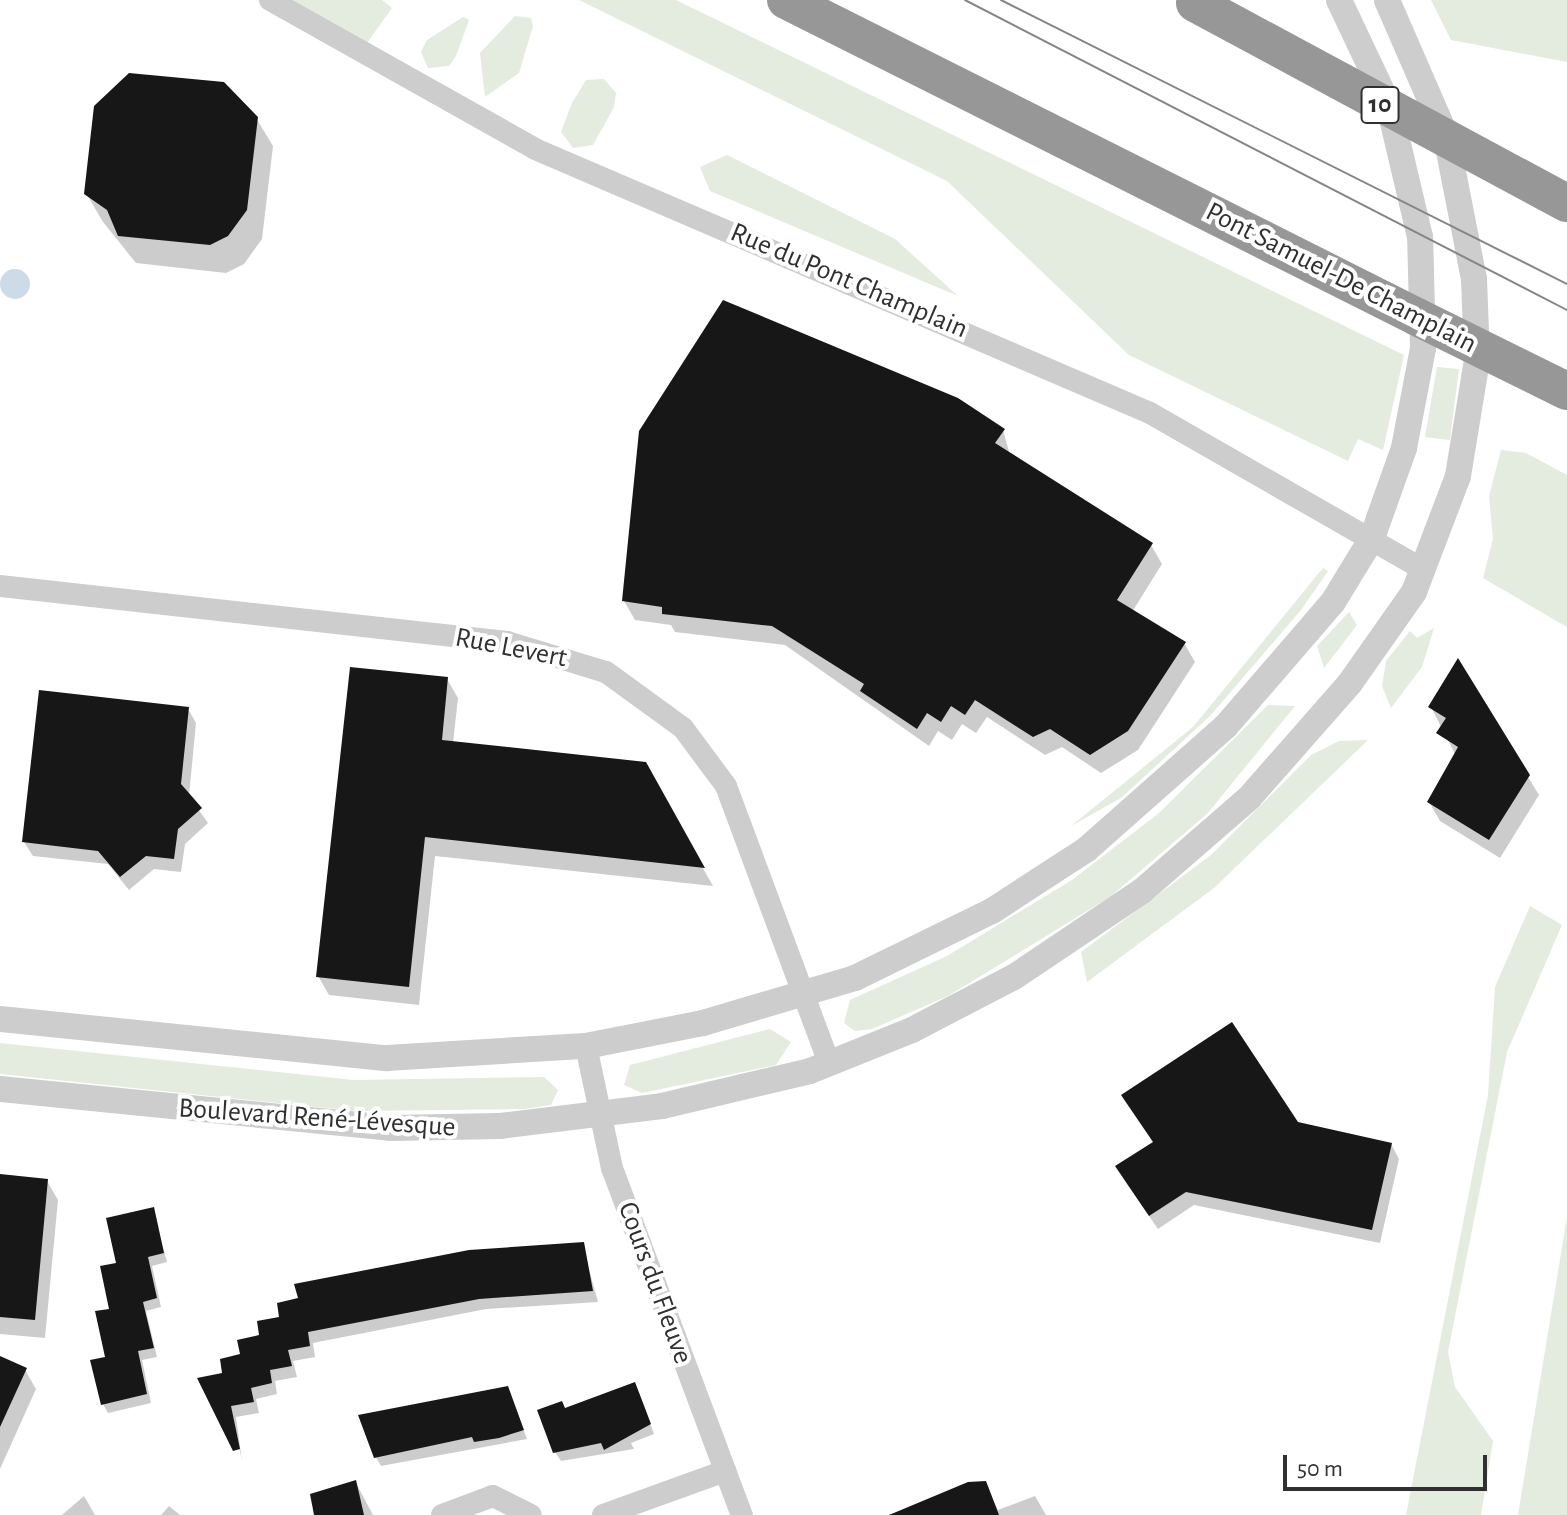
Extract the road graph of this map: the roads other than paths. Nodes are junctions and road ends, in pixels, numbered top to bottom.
1 (270, 0) edge
2 (786, 0) edge
3 (1339, 0) edge
4 (1387, 0) edge
5 (1191, 1) edge
6 (1567, 203) edge
7 (1567, 391) edge
8 (1372, 538) junction
9 (1424, 570) junction
10 (0, 586) edge
11 (804, 997) junction
12 (0, 1019) edge
13 (586, 1046) junction
14 (829, 1063) junction
15 (0, 1089) edge
16 (598, 1115) junction
17 (725, 1471) junction
18 (442, 1515) edge
19 (531, 1515) edge
20 (603, 1515) edge
21 (742, 1515) edge

1 - 8 street, Rue du Pont Champlain
2 - 7 highway, Pont Samuel-De Champlain, bridge
3 - 8 street
4 - 9 street, Boulevard René-Lévesque
5 - 6 highway, 10, bridge
8 - 9 street, Rue du Pont Champlain
8 - 11 street
9 - 14 street, Boulevard René-Lévesque
10 - 11 street, Rue Levert
11 - 13 street
11 - 14 street, Rue Levert
12 - 13 street
13 - 16 street, Cours du Fleuve
14 - 16 street, Boulevard René-Lévesque
15 - 16 street, Boulevard René-Lévesque
16 - 17 street, Cours du Fleuve
17 - 20 street
17 - 21 street, Cours du Fleuve
18 - 19 street

